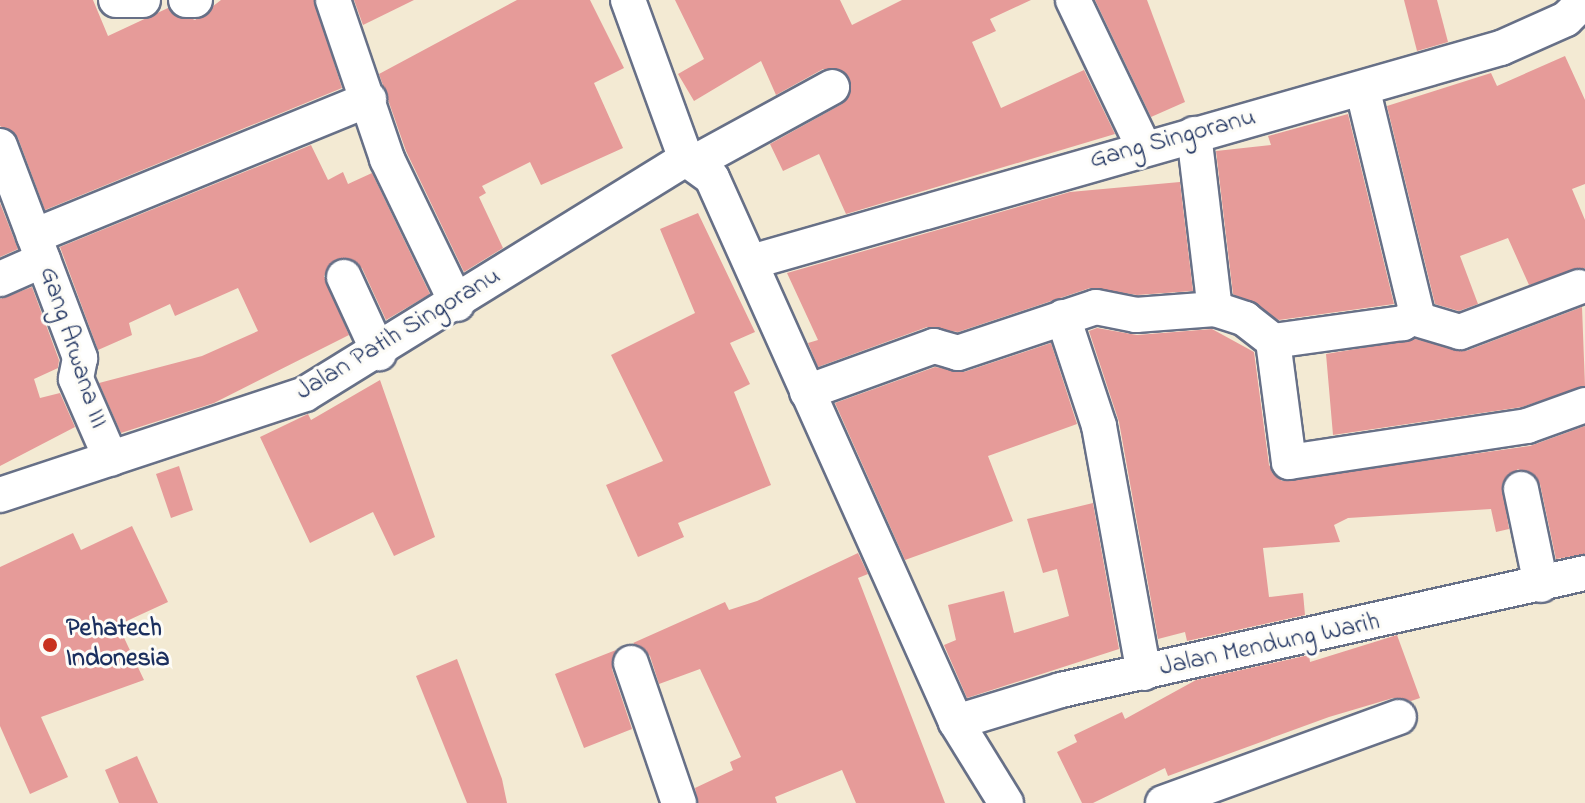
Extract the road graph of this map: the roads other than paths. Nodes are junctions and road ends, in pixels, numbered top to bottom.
1 (116, 0) edge
2 (143, 0) edge
3 (186, 0) edge
4 (195, 0) edge
5 (333, 0) edge
6 (628, 0) edge
7 (1073, 0) edge
8 (1583, 7) edge
9 (832, 87) dead end
10 (1363, 91) junction
11 (369, 99) junction
12 (1194, 134) junction
13 (0, 146) edge
14 (1143, 146) junction
15 (692, 160) junction
16 (38, 248) junction
17 (751, 262) junction
18 (344, 277) dead end
19 (0, 279) edge
20 (1579, 287) dead end
21 (457, 304) junction
22 (1215, 309) junction
23 (1063, 317) junction
24 (1413, 318) junction
25 (1273, 341) junction
26 (379, 353) junction
27 (807, 392) junction
28 (1585, 405) edge
29 (111, 459) junction
30 (1521, 489) dead end
31 (0, 495) edge
32 (1585, 573) edge
33 (1541, 585) junction
34 (631, 663) dead end
35 (1144, 673) junction
36 (1399, 717) dead end
37 (956, 722) junction
38 (679, 803) edge
39 (1006, 803) edge
40 (1163, 803) edge

1 - 2 street
3 - 4 street
5 - 11 street
6 - 15 street
7 - 14 street
8 - 10 street, Gang Singoranu
9 - 15 street, Jalan Patih Singoranu
10 - 12 street, Gang Singoranu
10 - 24 street
11 - 16 street
11 - 21 street
12 - 14 street, Gang Singoranu
12 - 22 street
13 - 16 street, Gang Arwana III
14 - 17 street, Gang Singoranu
15 - 17 street
15 - 21 street, Jalan Patih Singoranu
16 - 19 street
16 - 29 street, Gang Arwana III
17 - 27 street
18 - 26 street
20 - 24 street
21 - 26 street, Jalan Patih Singoranu
22 - 23 street
22 - 25 street
23 - 27 street
23 - 35 street
24 - 25 street
25 - 28 street
26 - 29 street, Jalan Patih Singoranu
27 - 37 street
29 - 31 street, Jalan Patih Singoranu
30 - 33 street
32 - 33 street, Jalan Mendung Warih
33 - 35 street, Jalan Mendung Warih
34 - 38 street
35 - 37 street, Jalan Mendung Warih
36 - 40 street
37 - 39 street

